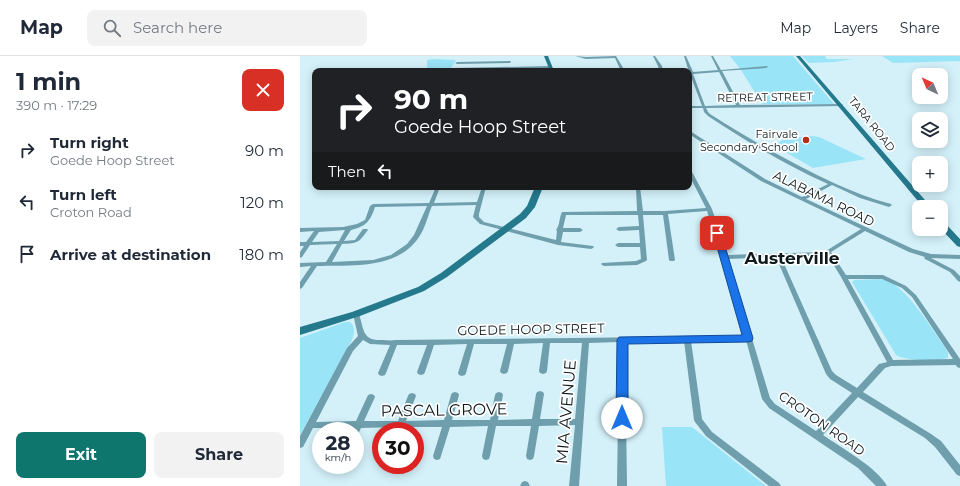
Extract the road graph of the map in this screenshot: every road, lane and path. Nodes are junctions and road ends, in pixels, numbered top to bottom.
1 (512, 56) edge
2 (546, 56) edge
3 (576, 56) edge
4 (615, 56) edge
5 (654, 56) edge
6 (685, 56) edge
7 (712, 56) edge
8 (798, 56) edge
9 (510, 62) junction
10 (766, 67) dead end
11 (454, 68) edge
12 (509, 68) edge
13 (551, 68) edge
14 (621, 68) edge
15 (660, 68) edge
16 (689, 68) edge
17 (719, 71) junction
18 (692, 72) edge
19 (692, 77) edge
20 (841, 105) junction
21 (739, 106) junction
22 (692, 107) edge
23 (704, 107) junction
24 (692, 134) edge
25 (692, 176) edge
26 (831, 184) junction
27 (437, 190) edge
28 (483, 190) edge
29 (538, 190) edge
30 (638, 190) edge
31 (801, 199) junction
32 (921, 200) edge
33 (479, 203) junction
34 (432, 204) junction
35 (889, 205) dead end
36 (709, 209) junction
37 (640, 212) junction
38 (664, 213) junction
39 (349, 228) junction
40 (641, 228) junction
41 (318, 229) junction
42 (619, 229) dead end
43 (865, 229) junction
44 (300, 230) edge
45 (364, 230) dead end
46 (506, 230) junction
47 (580, 230) dead end
48 (948, 231) edge
49 (559, 232) junction
50 (543, 238) junction
51 (340, 243) junction
52 (558, 243) junction
53 (300, 244) edge
54 (308, 244) junction
55 (960, 244) edge
56 (618, 245) dead end
57 (643, 245) junction
58 (591, 247) dead end
59 (828, 252) junction
60 (300, 256) edge
61 (778, 256) junction
62 (924, 256) junction
63 (725, 257) junction
64 (960, 257) edge
65 (672, 260) dead end
66 (315, 264) junction
67 (328, 264) junction
68 (604, 264) dead end
69 (300, 265) edge
70 (844, 277) junction
71 (960, 280) edge
72 (300, 287) edge
73 (356, 314) junction
74 (300, 331) edge
75 (362, 336) junction
76 (748, 338) junction
77 (547, 340) junction
78 (586, 340) junction
79 (622, 340) junction
80 (687, 340) junction
81 (511, 341) junction
82 (395, 342) junction
83 (431, 342) junction
84 (471, 342) junction
85 (891, 363) junction
86 (959, 364) edge
87 (504, 371) dead end
88 (543, 371) dead end
89 (421, 372) dead end
90 (382, 373) dead end
91 (462, 373) dead end
92 (858, 393) junction
93 (499, 394) dead end
94 (540, 394) dead end
95 (412, 396) dead end
96 (455, 396) dead end
97 (371, 397) dead end
98 (360, 422) edge
99 (401, 422) edge
100 (535, 422) junction
101 (579, 422) junction
102 (446, 424) junction
103 (492, 424) junction
104 (310, 425) joint
105 (424, 426) edge
106 (818, 436) junction
107 (300, 444) edge
108 (437, 456) dead end
109 (486, 456) dead end
110 (530, 456) dead end
111 (960, 472) edge
112 (574, 486) edge
113 (622, 486) edge
114 (776, 486) edge
115 (882, 486) edge

1 - 9 street
2 - 13 street
3 - 4 street
4 - 14 street
5 - 15 street
6 - 16 street
7 - 17 street
8 - 20 street, TARA ROAD
9 - 11 street
9 - 12 street
10 - 17 street
17 - 18 street
17 - 21 street
19 - 23 street
20 - 21 street, RETREAT STREET
20 - 32 street, TARA ROAD
21 - 23 street, RETREAT STREET
22 - 23 street, RETREAT STREET
23 - 26 street
24 - 31 street, ALABAMA ROAD
25 - 36 street, CROTON ROAD
26 - 31 street
26 - 35 street
27 - 34 street
28 - 33 street
29 - 46 street
30 - 37 street
31 - 43 street, ALABAMA ROAD
33 - 34 street
33 - 46 street
34 - 39 street
34 - 67 street
36 - 38 street
36 - 63 street, CROTON ROAD
37 - 38 street
37 - 40 street
37 - 49 street
38 - 65 street
39 - 41 street
39 - 51 street
40 - 42 street
40 - 57 street
41 - 44 street
41 - 54 street
43 - 59 street
43 - 62 street, ALABAMA ROAD
45 - 51 street
46 - 50 street
46 - 73 street
47 - 49 street
48 - 55 street
49 - 50 street
49 - 52 street
50 - 52 street
51 - 54 street
51 - 67 street
52 - 58 street
53 - 54 street
54 - 60 street
56 - 57 street
57 - 68 street
59 - 61 street
59 - 70 street
61 - 63 street
61 - 92 street
62 - 64 street, ALABAMA ROAD
62 - 71 street
63 - 76 street, CROTON ROAD
66 - 67 street
66 - 69 street
66 - 72 street
70 - 85 street
70 - 86 street
73 - 74 street
73 - 75 street
75 - 82 street, GOEDE HOOP STREET
75 - 104 street
76 - 80 street, GOEDE HOOP STREET
76 - 106 street, CROTON ROAD
77 - 78 street, GOEDE HOOP STREET
77 - 81 street, GOEDE HOOP STREET
77 - 88 street
78 - 79 street, GOEDE HOOP STREET
78 - 101 street, MIA AVENUE
79 - 80 street, GOEDE HOOP STREET
79 - 113 street
80 - 114 street
81 - 84 street, GOEDE HOOP STREET
81 - 87 street
82 - 83 street, GOEDE HOOP STREET
82 - 90 street
83 - 84 street, GOEDE HOOP STREET
83 - 89 street
84 - 91 street
85 - 86 street
85 - 92 street
92 - 106 street
92 - 111 street
93 - 103 street
94 - 100 street
95 - 99 street
96 - 102 street
97 - 98 street
100 - 101 street, PASCAL GROVE
100 - 103 street, PASCAL GROVE
100 - 110 street
101 - 112 street, MIA AVENUE
102 - 103 street, PASCAL GROVE
102 - 105 street, PASCAL GROVE
102 - 108 street
103 - 109 street
104 - 107 street
106 - 115 street, CROTON ROAD

